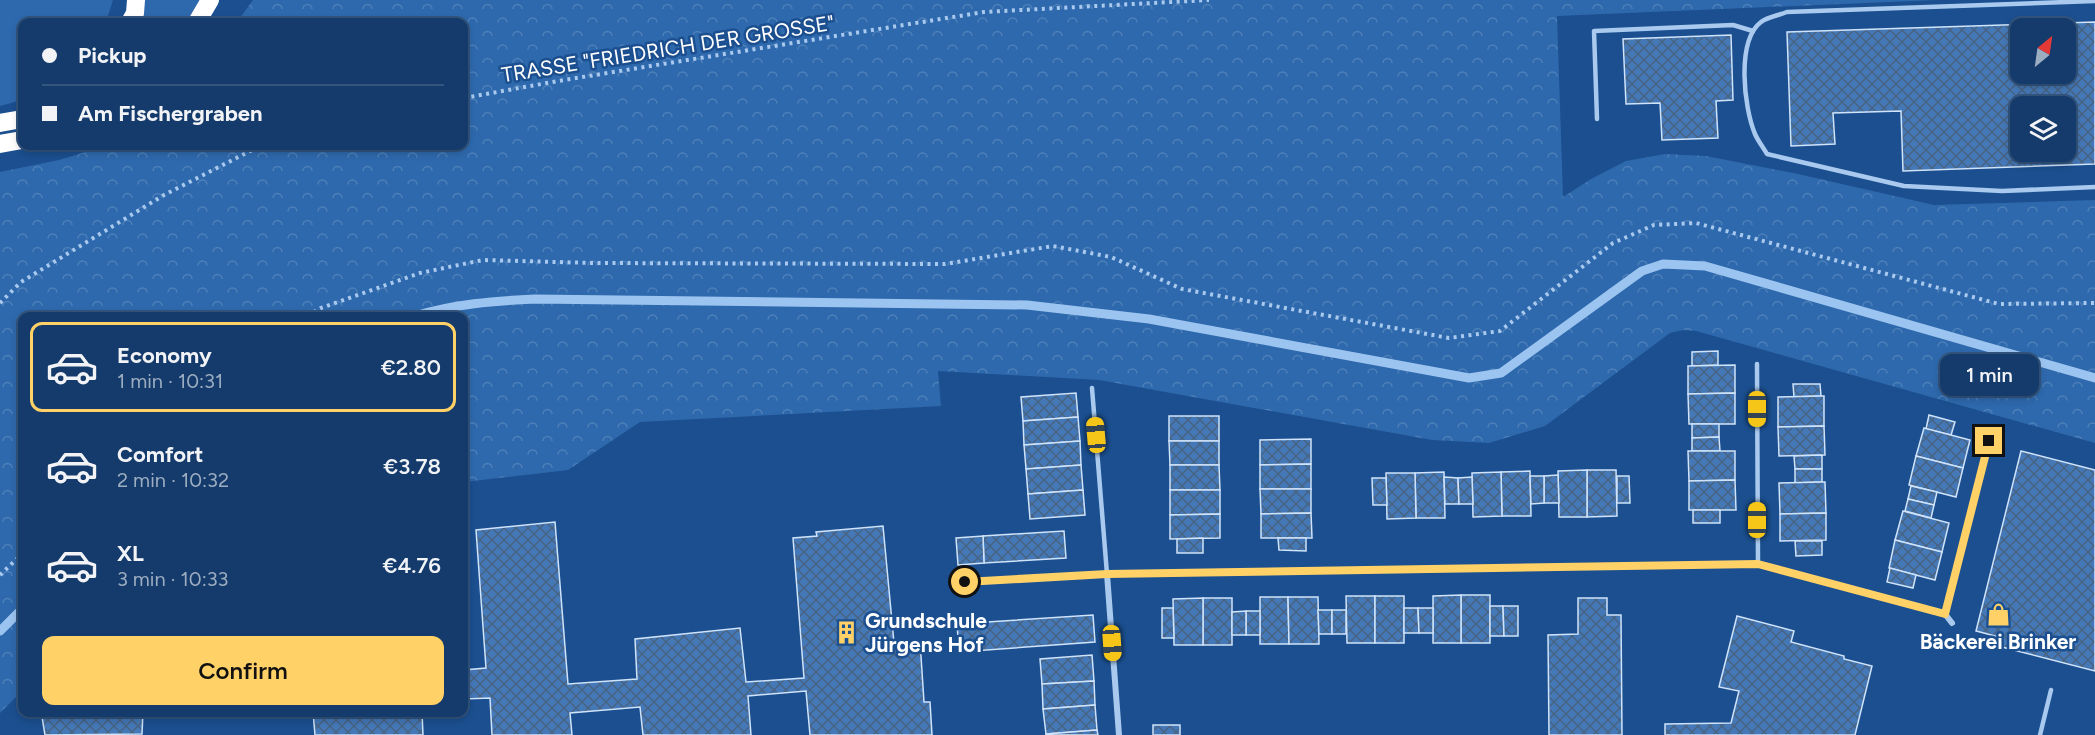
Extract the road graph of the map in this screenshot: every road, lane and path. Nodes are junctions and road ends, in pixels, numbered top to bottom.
1 (136, 0) edge
2 (210, 0) edge
3 (1209, 0) edge
4 (2095, 1) edge
5 (132, 18) edge
6 (199, 18) edge
7 (1753, 31) junction
8 (468, 97) edge
9 (1598, 119) dead end
10 (18, 120) edge
11 (0, 123) edge
12 (18, 141) edge
13 (0, 144) edge
14 (252, 150) edge
15 (2095, 186) edge
16 (0, 303) edge
17 (2095, 303) edge
18 (314, 312) edge
19 (1757, 364) dead end
20 (1092, 388) dead end
21 (1989, 441) dead end
22 (18, 558) edge
23 (1758, 564) junction
24 (1107, 574) junction
25 (0, 575) edge
26 (965, 582) dead end
27 (1945, 614) junction
28 (1952, 623) dead end
29 (2051, 690) dead end
30 (1119, 735) edge
31 (2040, 735) edge

1 - 5 highway
2 - 6 highway
3 - 8 path, TRASSE "FRIEDRICH DER GROSSE"
4 - 7 lane
7 - 9 lane
7 - 15 lane
10 - 11 highway
12 - 13 highway
14 - 16 path
17 - 18 path
19 - 23 lane
20 - 24 lane
21 - 27 lane
22 - 25 path
23 - 24 street
23 - 27 street
24 - 26 lane
24 - 30 street
27 - 28 street
29 - 31 lane

